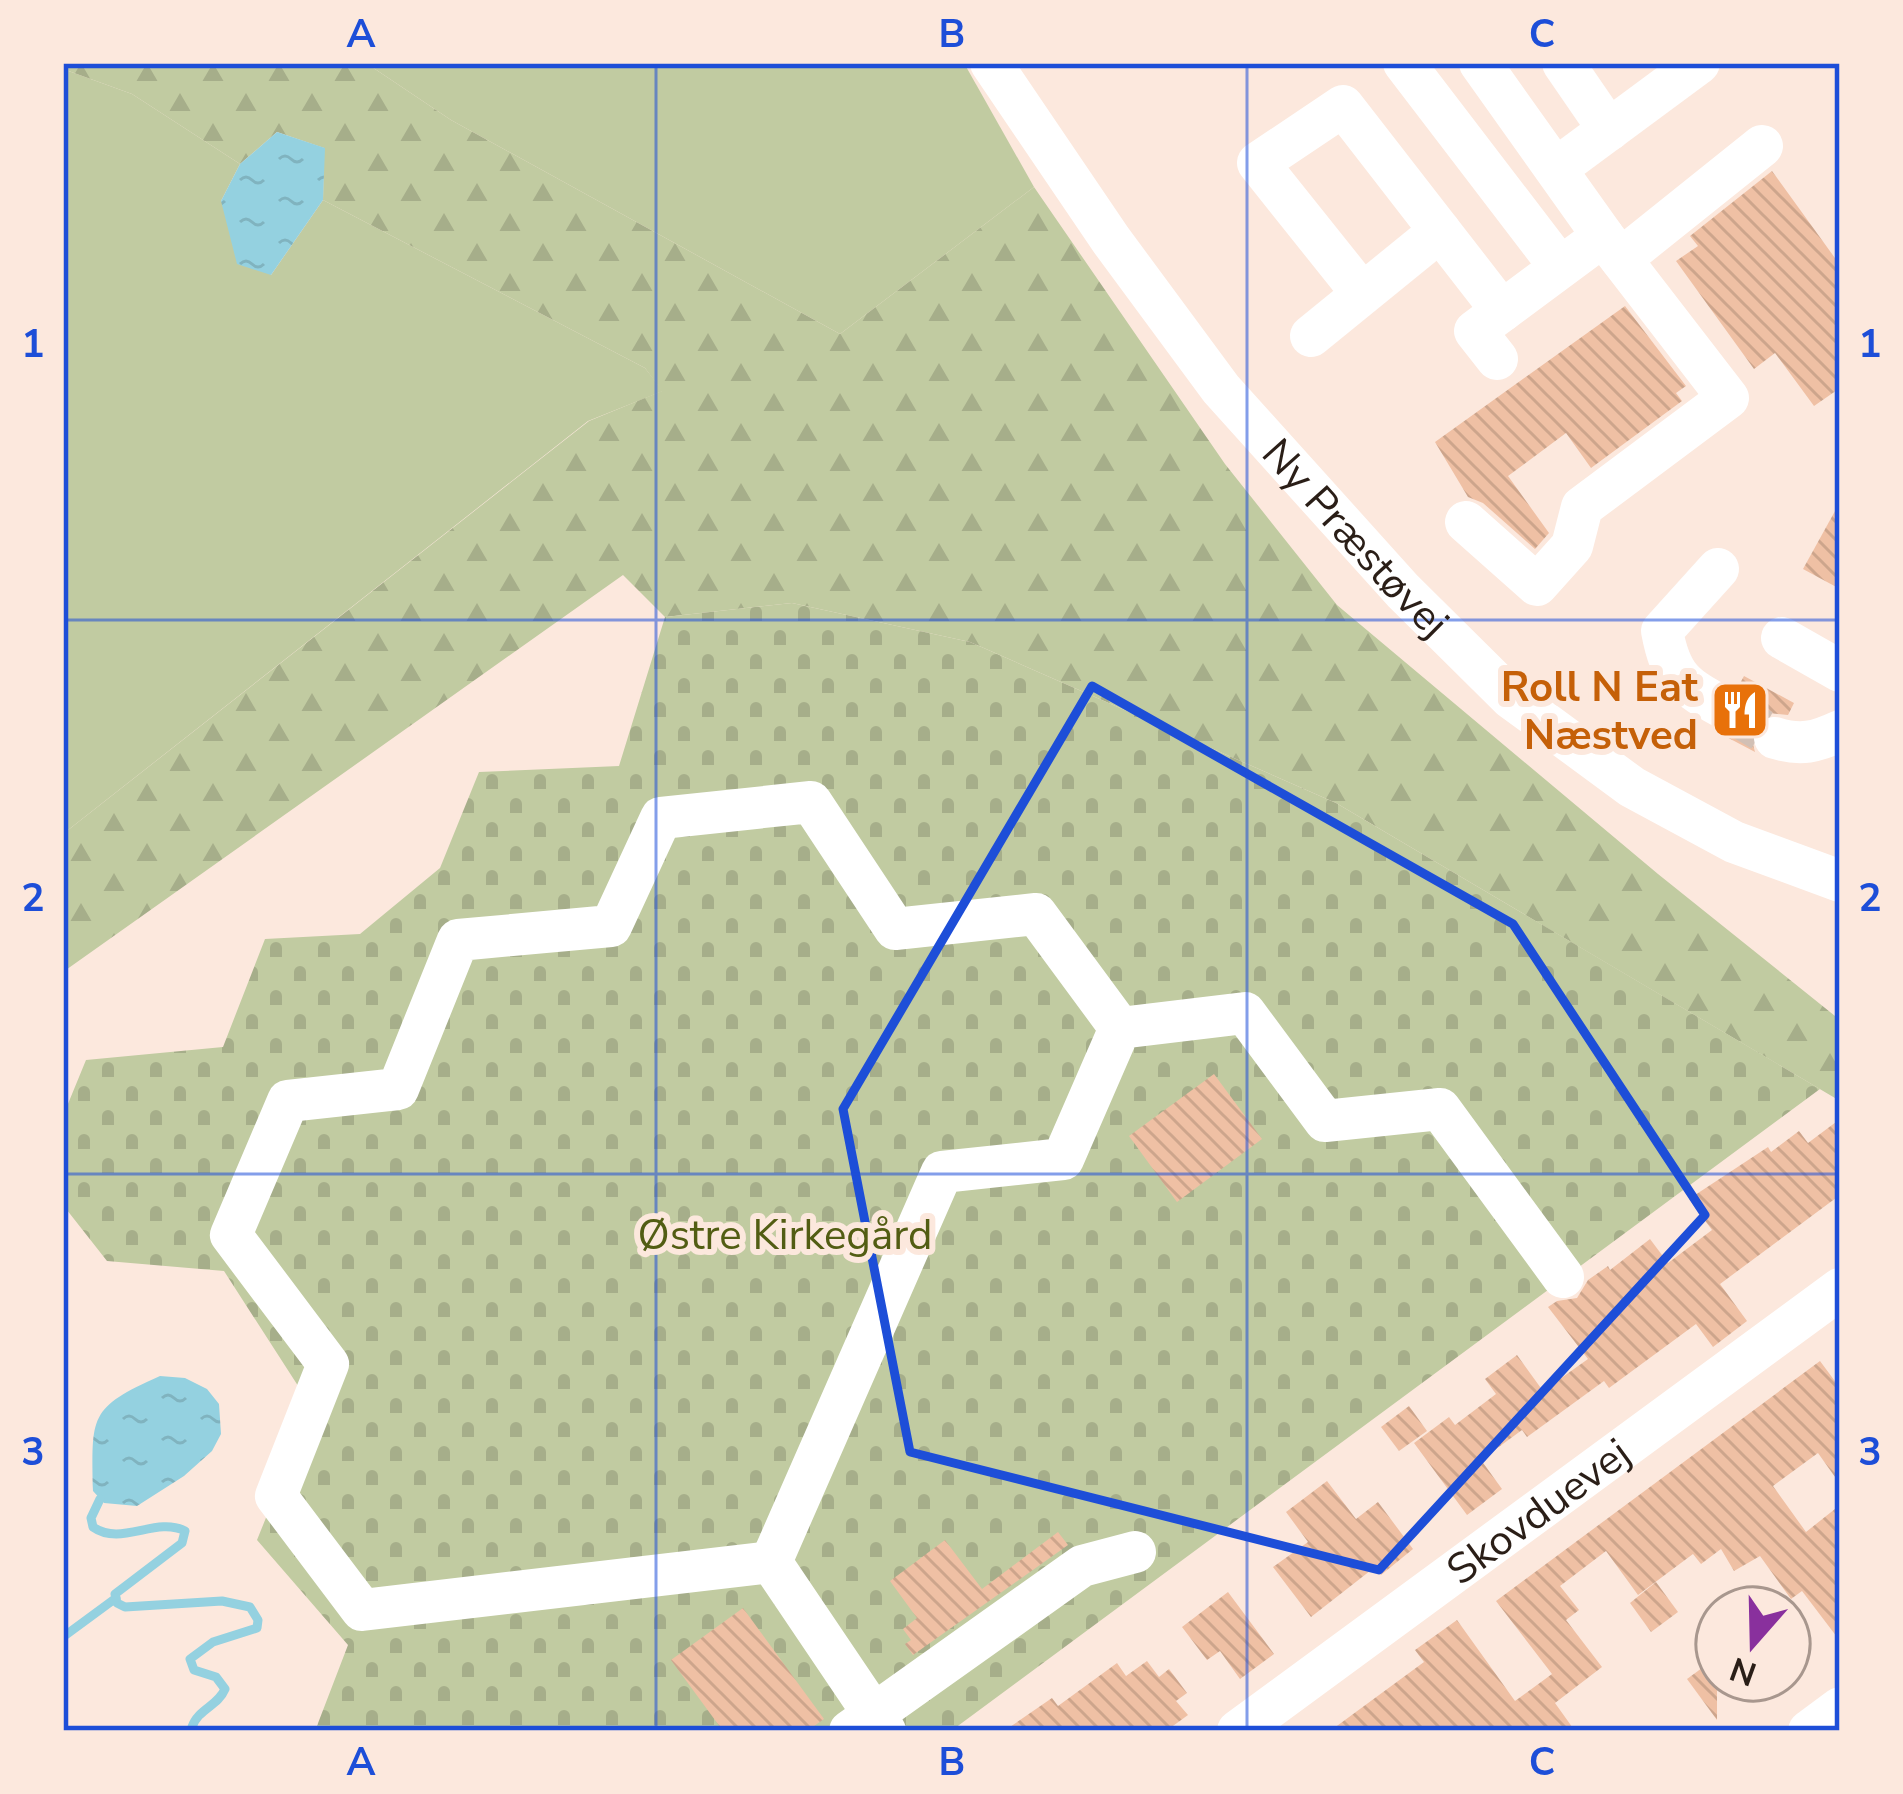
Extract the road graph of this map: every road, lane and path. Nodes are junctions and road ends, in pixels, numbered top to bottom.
1 (992, 63) edge
2 (1403, 63) edge
3 (1480, 63) edge
4 (1564, 63) edge
5 (1699, 63) edge
6 (1609, 130) junction
7 (1762, 146) dead end
8 (1556, 168) junction
9 (1440, 231) junction
10 (1612, 248) junction
11 (1561, 267) junction
12 (1361, 292) junction
13 (1502, 311) junction
14 (1311, 336) dead end
15 (1497, 359) dead end
16 (1466, 522) dead end
17 (1718, 569) dead end
18 (1781, 638) dead end
19 (1838, 671) edge
20 (1726, 710) tunnel mouth
21 (1840, 731) edge
22 (1775, 737) tunnel mouth
23 (1840, 881) edge
24 (1120, 1028) junction
25 (1563, 1276) dead end
26 (1840, 1289) edge
27 (1135, 1552) dead end
28 (771, 1562) junction
29 (1840, 1708) edge
30 (870, 1725) edge
31 (1238, 1731) edge
32 (1808, 1731) edge

1 - 23 street, Ny Præstøvej
2 - 11 street
3 - 8 street
4 - 6 street
5 - 6 street
6 - 8 street
7 - 10 street
8 - 10 street
9 - 12 street
9 - 12 street
9 - 13 street
10 - 11 street
10 - 16 street
11 - 13 street
12 - 14 street
13 - 15 street
17 - 20 street
18 - 19 street
21 - 22 street
24 - 25 street
24 - 28 street
24 - 28 street
26 - 31 street, Skovduevej
27 - 30 street
28 - 30 street
29 - 32 street

